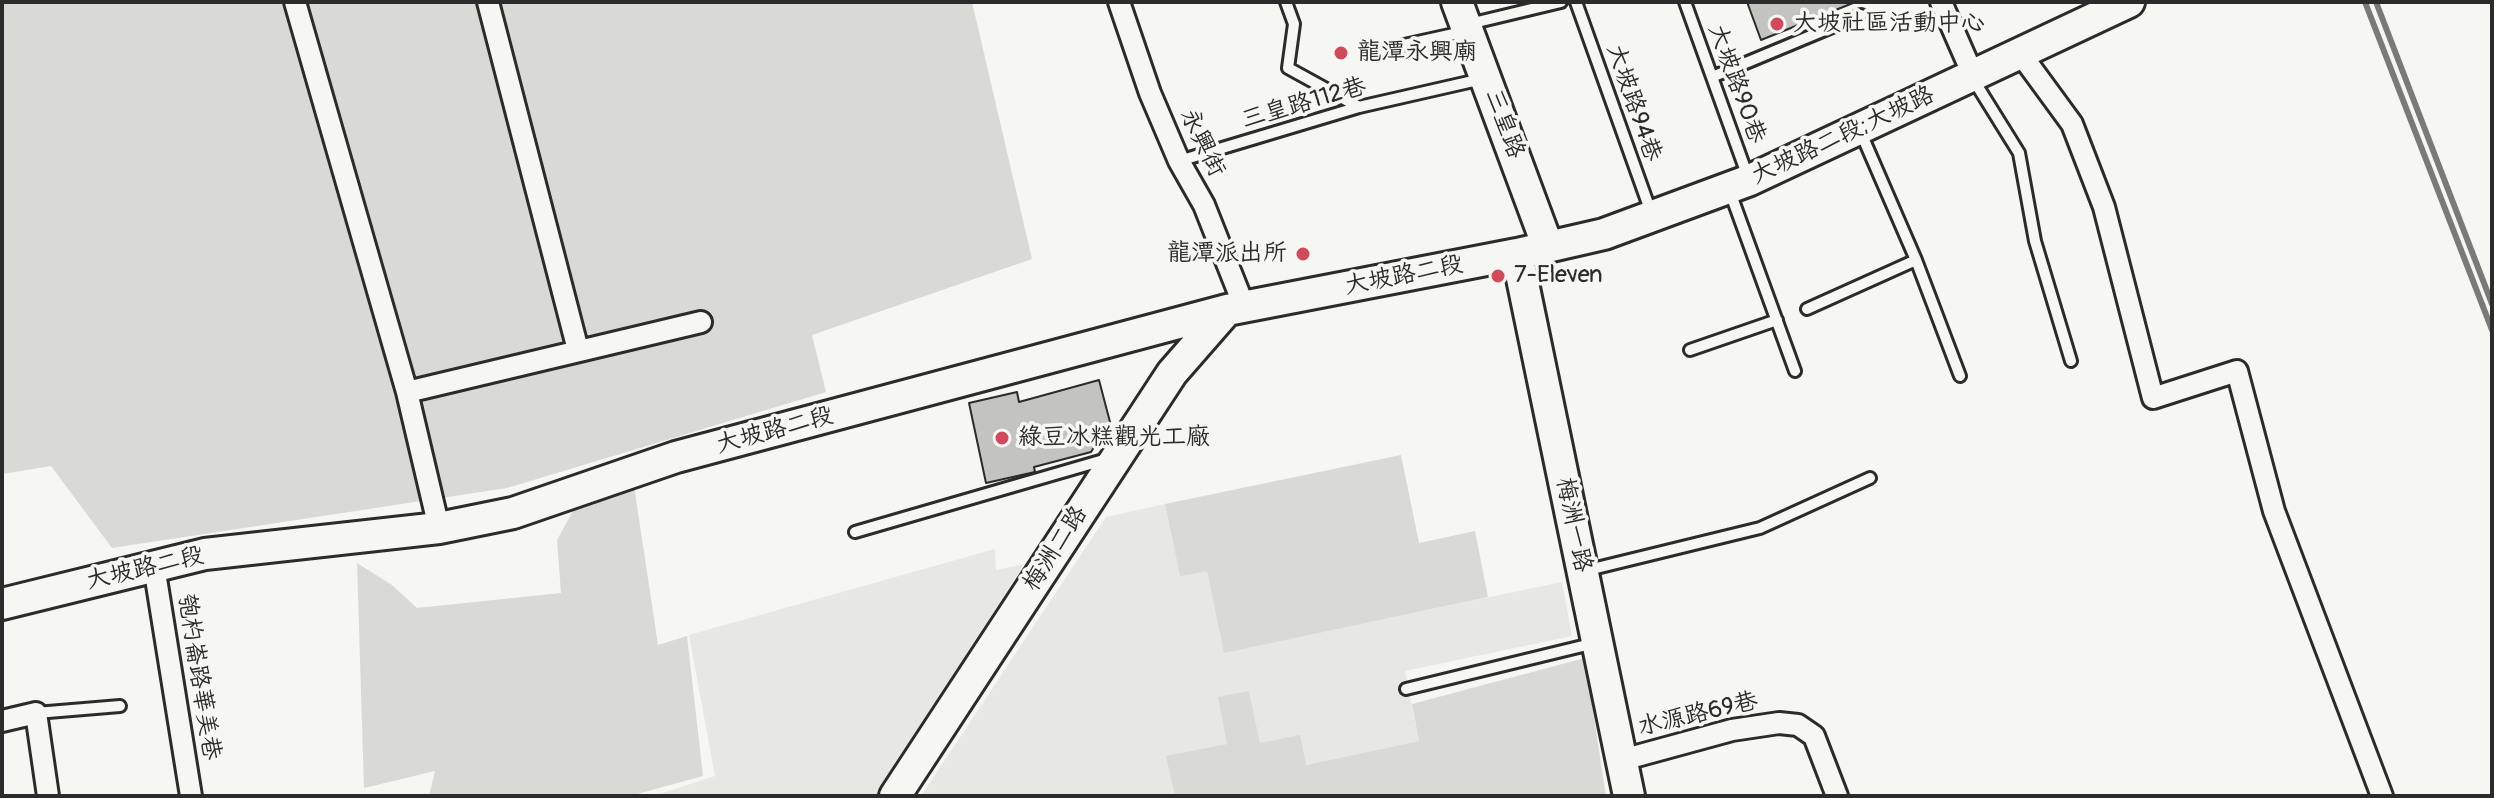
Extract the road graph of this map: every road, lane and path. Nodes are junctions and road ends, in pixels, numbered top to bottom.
1 (295, 2) edge
2 (488, 2) edge
3 (1119, 2) edge
4 (1286, 2) edge
5 (1561, 2) edge
6 (1576, 2) edge
7 (1685, 2) edge
8 (1941, 2) edge
9 (2129, 2) edge
10 (1861, 15) dead end
11 (1464, 19) edge
12 (1395, 47) dead end
13 (2020, 53) junction
14 (1973, 75) junction
15 (1712, 77) junction
16 (1487, 78) junction
17 (1359, 107) junction
18 (1860, 131) junction
19 (1179, 161) junction
20 (1739, 184) junction
21 (1653, 218) junction
22 (1548, 247) junction
23 (1517, 254) junction
24 (1916, 260) junction
25 (1235, 308) junction
26 (1807, 309) dead end
27 (1777, 320) junction
28 (701, 322) dead end
29 (578, 350) junction
30 (1690, 350) dead end
31 (2071, 361) dead end
32 (1795, 371) dead end
33 (1960, 376) dead end
34 (407, 392) junction
35 (1116, 457) junction
36 (1870, 478) dead end
37 (439, 528) junction
38 (855, 532) dead end
39 (154, 566) junction
40 (1583, 572) junction
41 (2, 604) edge
42 (1597, 643) junction
43 (1406, 689) dead end
44 (120, 706) dead end
45 (36, 713) junction
46 (2, 721) edge
47 (1622, 760) junction
48 (48, 796) edge
49 (191, 796) edge
50 (895, 796) edge
51 (1629, 796) edge
52 (1837, 796) edge
53 (2382, 796) edge

1 - 34 street
2 - 29 street
3 - 19 street, 永興街
4 - 17 lane
5 - 11 lane
6 - 21 lane, 大坡路94巷
7 - 15 lane, 大坡路90巷
8 - 14 street
9 - 13 street, 大坡路二段;大坡路
10 - 15 lane
11 - 12 lane
11 - 16 street, 三皇路
13 - 14 street, 大坡路二段;大坡路
13 - 53 street
14 - 18 street, 大坡路二段;大坡路
14 - 31 lane
15 - 20 lane, 大坡路90巷
16 - 17 lane, 三皇路112巷
16 - 22 street, 三皇路
17 - 19 lane, 三皇路112巷
18 - 20 street, 大坡路二段;大坡路
18 - 24 lane
19 - 25 street, 永興街
20 - 21 street, 大坡路二段;大坡路
20 - 27 lane, 大坡路90巷
21 - 22 street, 大坡路二段;大坡路
22 - 23 street, 大坡路二段
23 - 25 street, 大坡路二段
23 - 40 street, 梅洲一路
24 - 26 lane
24 - 33 lane
25 - 35 street, 梅洲二路
25 - 37 street, 大坡路二段
27 - 30 lane
27 - 32 lane, 大坡路90巷
28 - 29 street
29 - 34 street
34 - 37 street
35 - 38 lane
35 - 50 street, 梅洲二路
36 - 40 lane
37 - 39 street, 大坡路二段
39 - 41 street, 大坡路二段
39 - 49 street, 匏杓崙路華美巷
40 - 42 street, 梅洲一路
42 - 43 lane
42 - 47 street, 梅洲一路
44 - 45 lane
45 - 46 street
45 - 48 street
47 - 51 street, 梅洲一路
47 - 52 street, 水源路69巷

